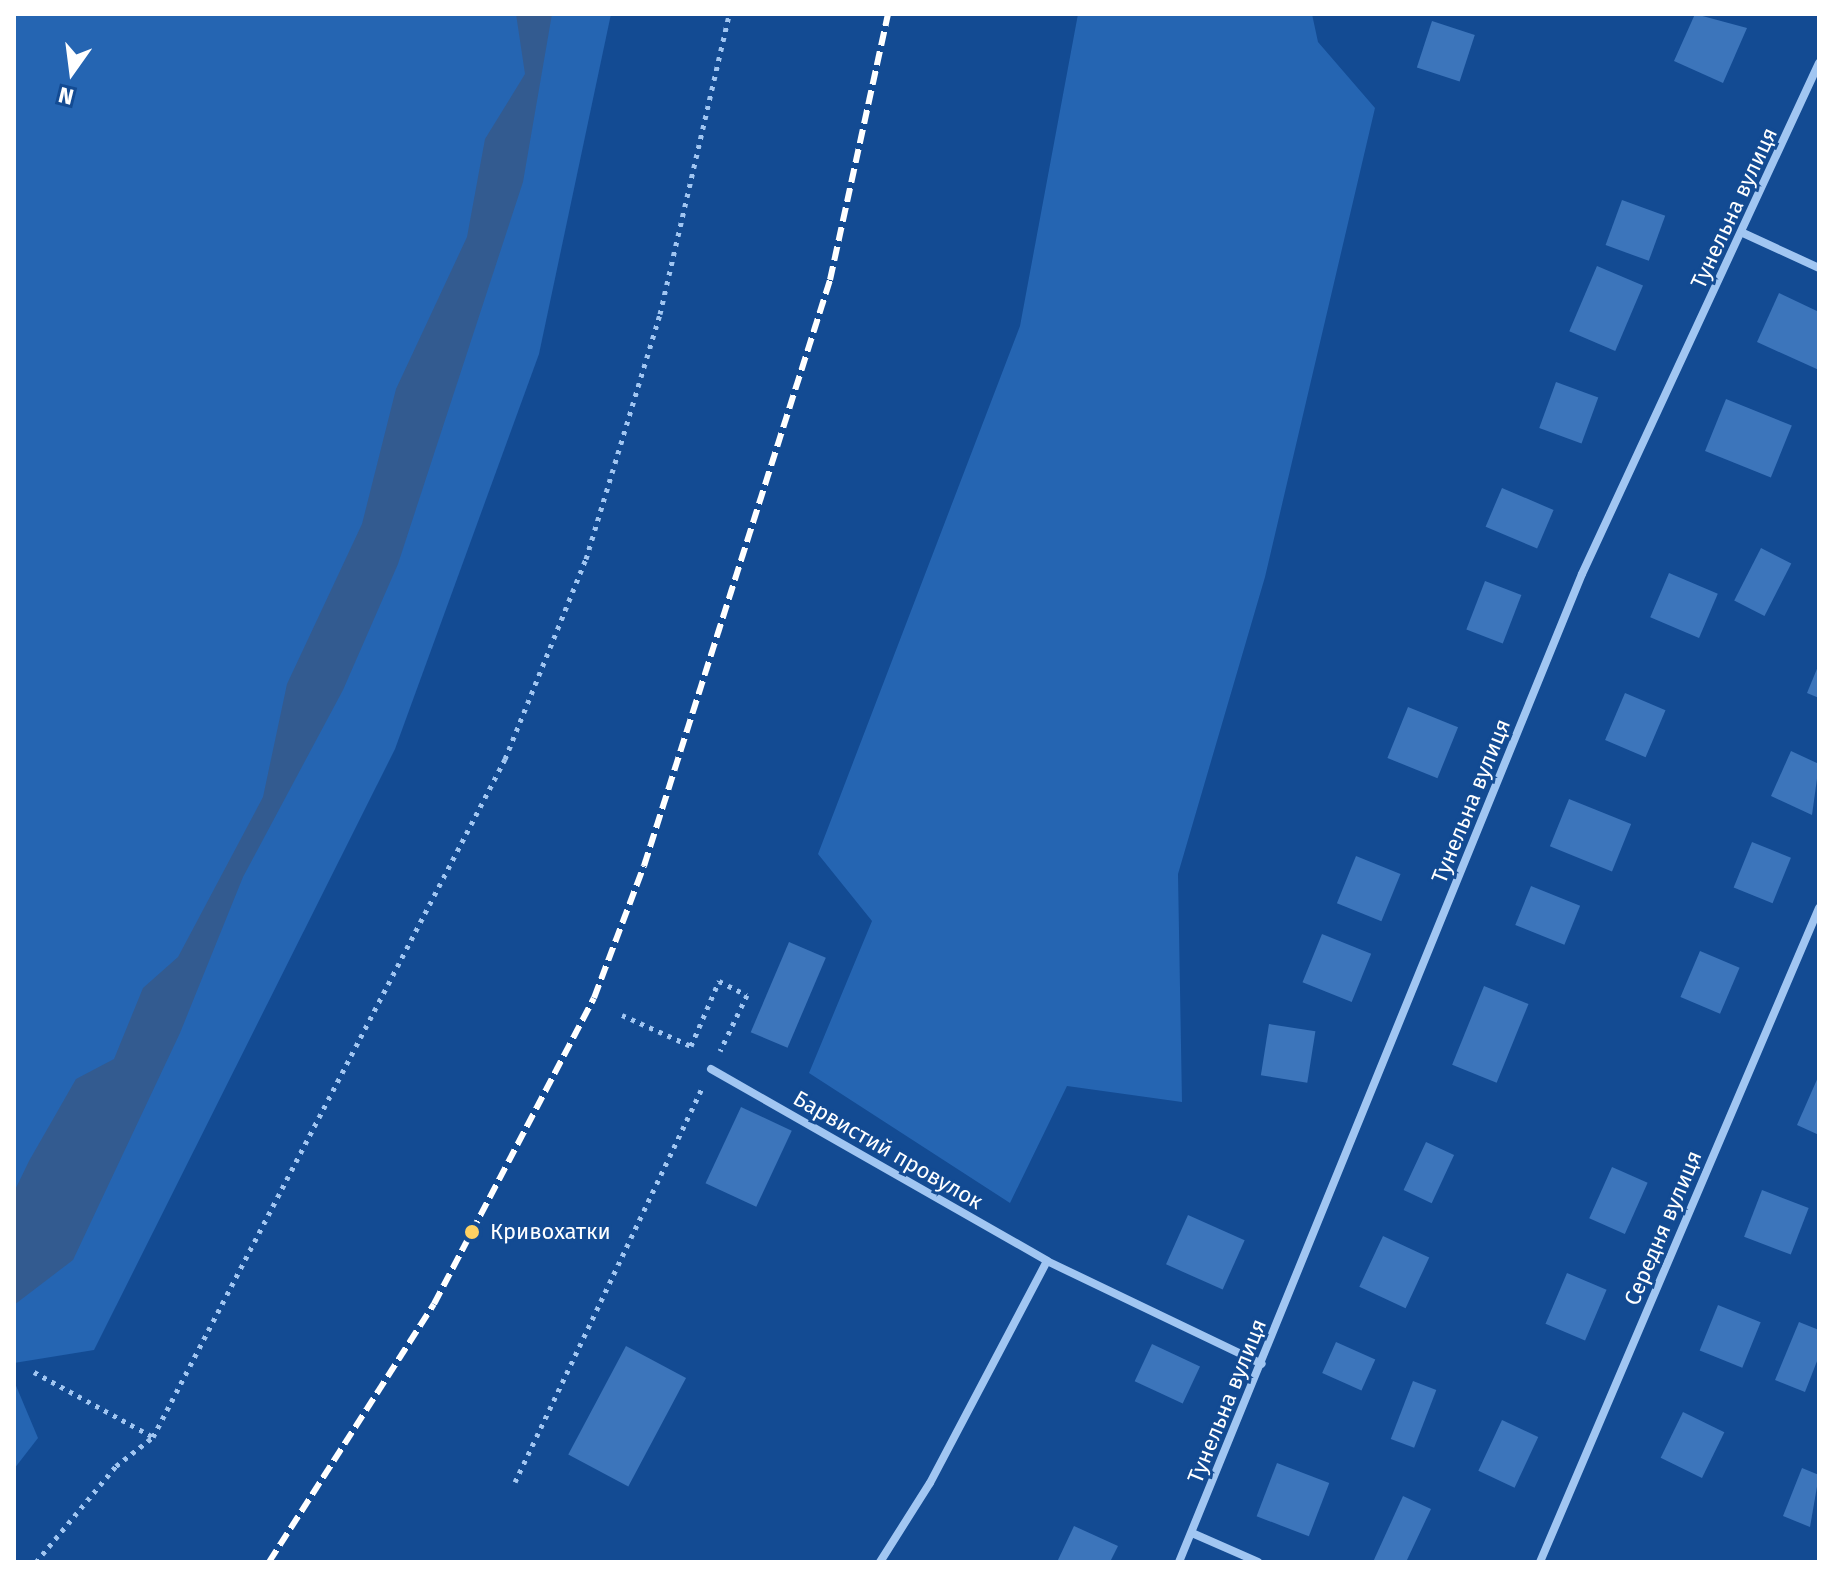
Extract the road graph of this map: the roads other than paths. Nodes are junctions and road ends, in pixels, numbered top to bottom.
1 (1819, 63) edge
2 (1743, 233) junction
3 (1819, 268) edge
4 (1819, 908) edge
5 (711, 1069) road end
6 (1047, 1261) junction
7 (1262, 1364) junction
8 (1192, 1533) junction
9 (880, 1562) edge
10 (1179, 1562) edge
11 (1258, 1562) edge
12 (1540, 1562) edge

1 - 2 street, Тунельна вулиця
2 - 3 street
2 - 7 street, Тунельна вулиця
4 - 12 street, Середня вулиця
5 - 6 street, Барвистий провулок
6 - 7 street, Барвистий провулок
6 - 9 street
7 - 8 street, Тунельна вулиця
8 - 10 street, Тунельна вулиця
8 - 11 street

